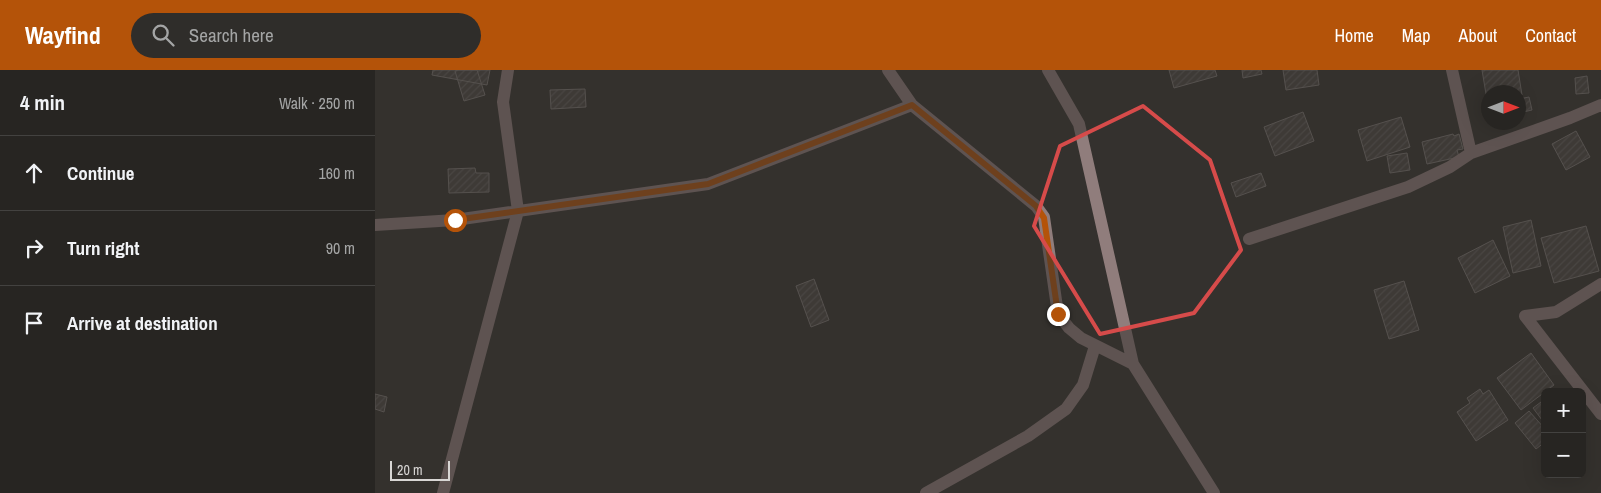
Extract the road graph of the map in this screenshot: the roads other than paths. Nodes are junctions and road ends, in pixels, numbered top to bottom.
1 (508, 70) edge
2 (888, 70) edge
3 (1048, 70) edge
4 (1452, 70) edge
5 (912, 105) junction
6 (1601, 106) edge
7 (1471, 153) junction
8 (518, 211) junction
9 (375, 225) edge
10 (1249, 239) dead end
11 (1601, 284) edge
12 (1095, 346) junction
13 (1133, 364) junction
14 (1601, 414) edge
15 (443, 493) edge
16 (926, 493) edge
17 (1214, 493) edge

1 - 8 street
2 - 5 street
3 - 13 street
4 - 7 street
5 - 8 street
5 - 12 street
6 - 7 street
7 - 10 street
8 - 9 street
8 - 15 street
11 - 14 street
12 - 13 street
12 - 16 street
13 - 17 street

